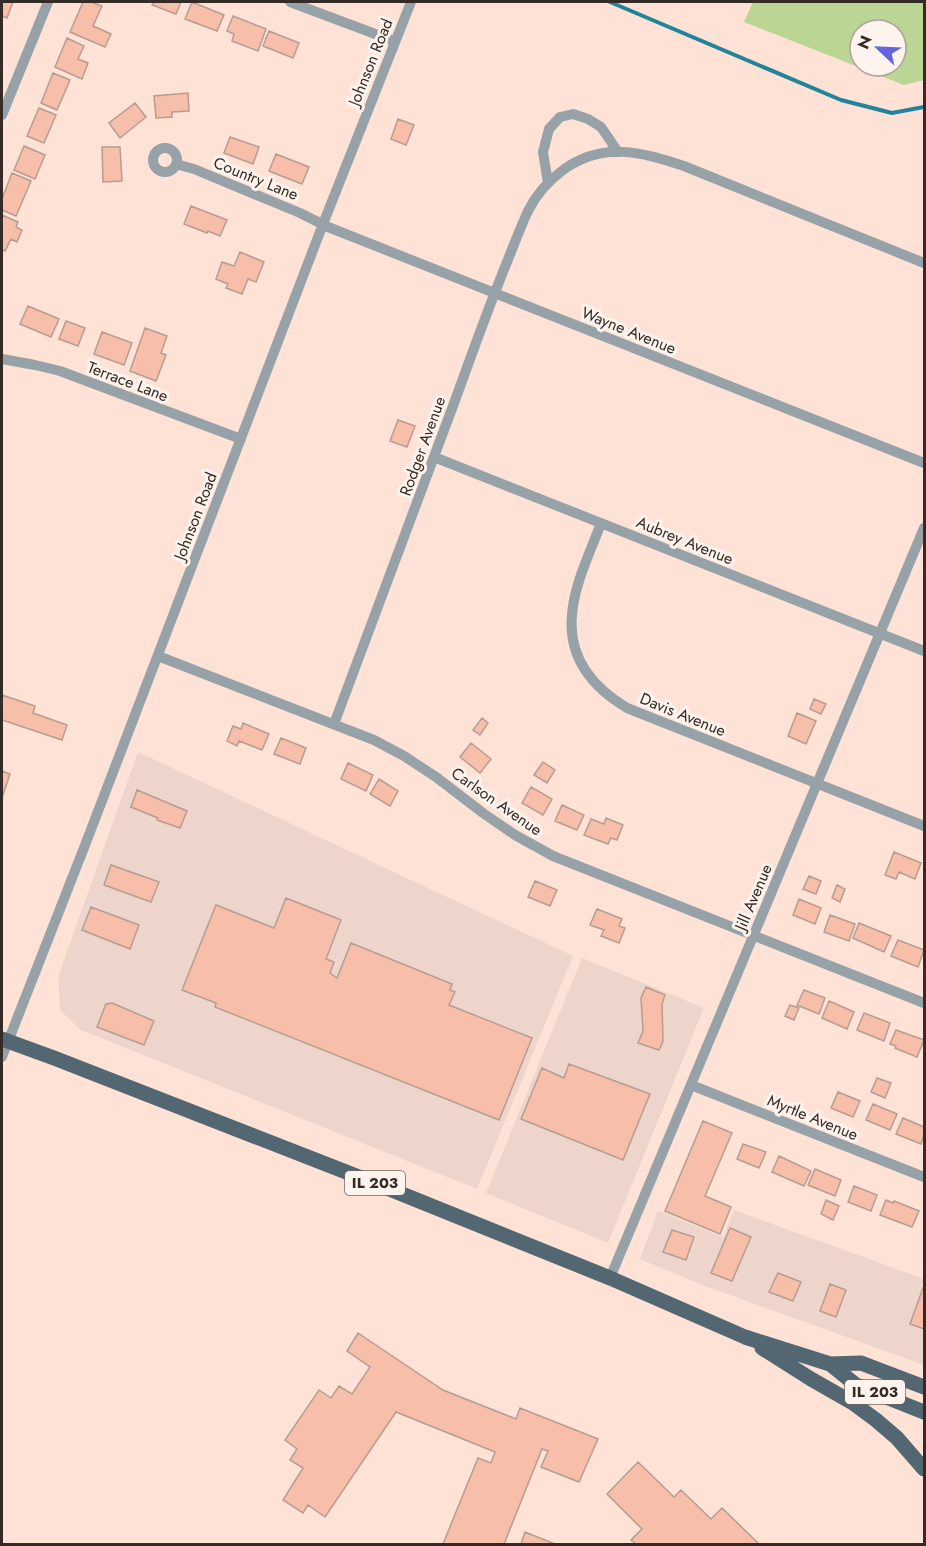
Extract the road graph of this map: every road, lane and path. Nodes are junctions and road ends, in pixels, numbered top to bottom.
1 (48, 2) edge
2 (290, 2) edge
3 (411, 2) edge
4 (394, 41) junction
5 (6, 91) edge
6 (2, 116) edge
7 (618, 152) junction
8 (176, 164) dead end
9 (548, 183) junction
10 (323, 224) junction
11 (924, 262) edge
12 (494, 293) junction
13 (2, 359) edge
14 (241, 439) junction
15 (434, 457) junction
16 (924, 463) edge
17 (601, 523) junction
18 (924, 528) edge
19 (880, 633) junction
20 (924, 651) edge
21 (158, 656) junction
22 (334, 724) junction
23 (816, 784) junction
24 (924, 826) edge
25 (753, 935) junction
26 (924, 1003) edge
27 (5, 1040) edge
28 (2, 1057) edge
29 (691, 1085) junction
30 (924, 1178) edge
31 (610, 1278) junction
32 (745, 1337) junction
33 (830, 1364) junction
34 (924, 1387) edge
35 (924, 1412) edge
36 (924, 1469) edge

1 - 5 street
2 - 4 street
3 - 4 street, Johnson Road
4 - 10 street, Johnson Road
5 - 6 street
7 - 9 street, Rodger Avenue
7 - 9 street
7 - 11 street, Rodger Avenue
8 - 10 street, Country Lane
9 - 12 street, Rodger Avenue
10 - 12 street, Wayne Avenue
10 - 14 street, Johnson Road
12 - 15 street, Rodger Avenue
12 - 16 street, Wayne Avenue
13 - 14 street, Terrace Lane
14 - 21 street, Johnson Road
15 - 17 street, Aubrey Avenue
15 - 22 street, Rodger Avenue
17 - 19 street, Aubrey Avenue
17 - 23 street, Davis Avenue
18 - 19 street, Jill Avenue
19 - 20 street, Aubrey Avenue
19 - 23 street, Jill Avenue
21 - 22 street, Carlson Avenue
21 - 27 street, Johnson Road
22 - 25 street, Carlson Avenue
23 - 24 street, Davis Avenue
23 - 25 street, Jill Avenue
25 - 26 street, Carlson Avenue
25 - 29 street, Jill Avenue
27 - 28 street, Johnson Road
27 - 31 main road, IL 203
29 - 30 street, Myrtle Avenue
29 - 31 street, Jill Avenue
31 - 32 main road, IL 203
32 - 33 main road, IL 203
32 - 36 main road
33 - 34 main road, IL 203
33 - 35 main road, IL 203

